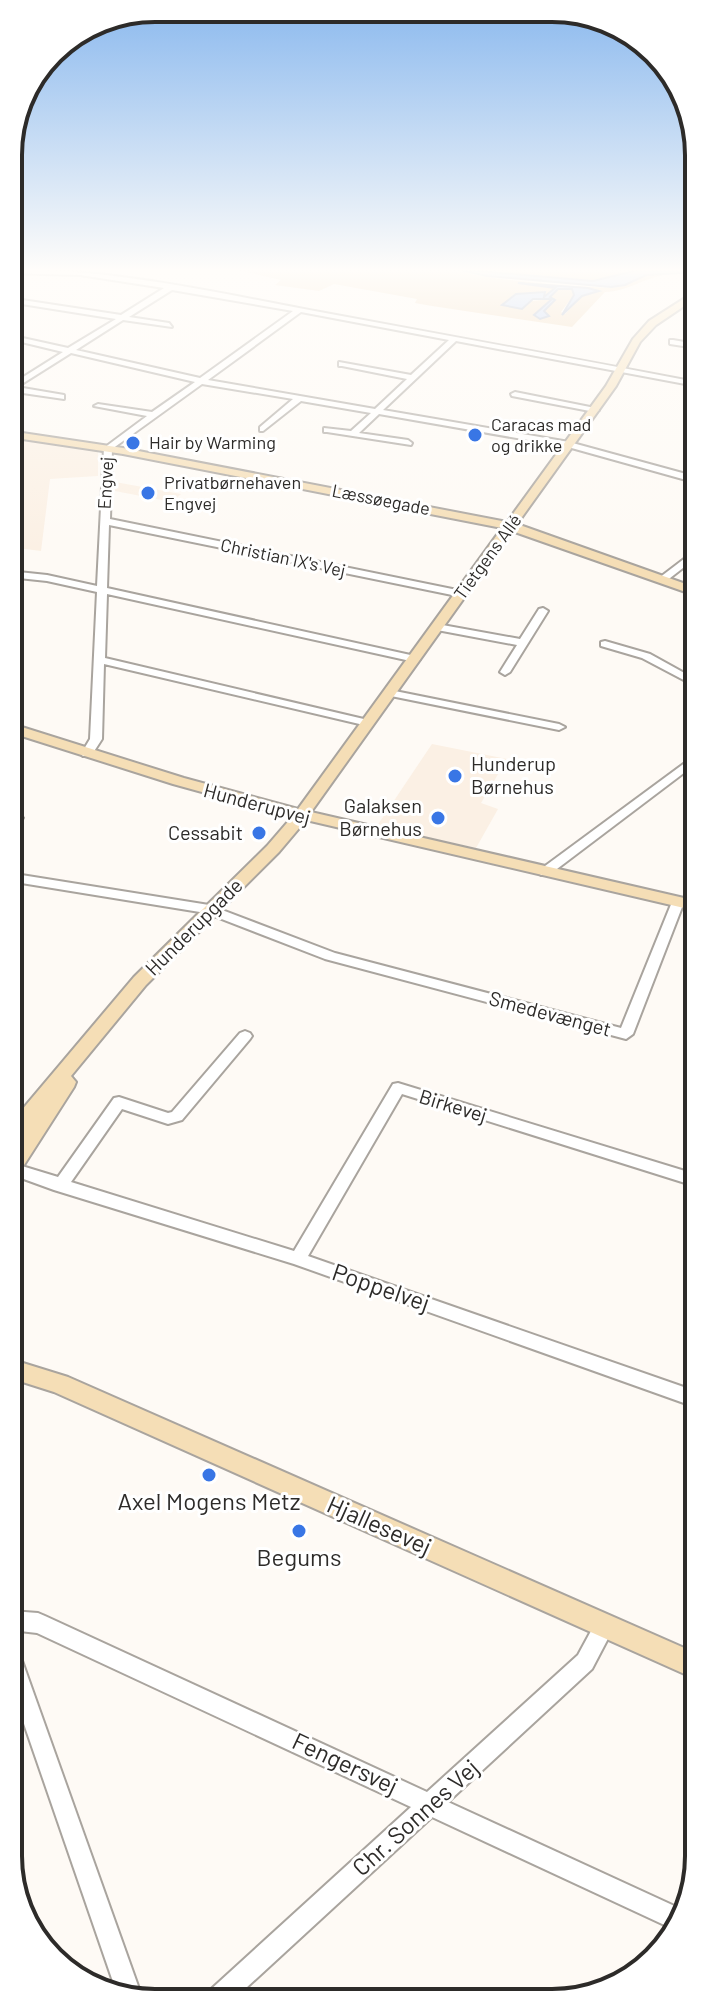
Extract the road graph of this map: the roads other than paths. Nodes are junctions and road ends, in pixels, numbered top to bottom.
1 (50, 363) edge
2 (121, 363) edge
3 (226, 363) edge
4 (430, 363) edge
5 (586, 363) edge
6 (622, 363) edge
7 (342, 364) dead end
8 (619, 369) junction
9 (415, 378) junction
10 (22, 380) edge
11 (201, 381) junction
12 (685, 382) edge
13 (22, 390) edge
14 (515, 394) dead end
15 (61, 397) dead end
16 (300, 398) junction
17 (98, 406) dead end
18 (595, 410) junction
19 (377, 411) junction
20 (153, 415) junction
21 (263, 429) dead end
22 (327, 430) dead end
23 (353, 434) junction
24 (22, 436) edge
25 (408, 443) dead end
26 (569, 445) junction
27 (108, 448) junction
28 (685, 477) edge
29 (104, 521) junction
30 (510, 526) junction
31 (685, 562) edge
32 (22, 576) edge
33 (662, 580) junction
34 (685, 588) edge
35 (102, 590) junction
36 (462, 594) junction
37 (543, 611) dead end
38 (437, 627) junction
39 (523, 643) junction
40 (605, 644) dead end
41 (415, 659) junction
42 (101, 660) junction
43 (505, 672) dead end
44 (685, 677) edge
45 (390, 693) junction
46 (368, 723) junction
47 (559, 727) dead end
48 (22, 732) edge
49 (87, 754) junction
50 (685, 766) edge
51 (300, 817) junction
52 (545, 872) junction
53 (22, 879) edge
54 (678, 902) junction
55 (685, 903) edge
56 (209, 909) junction
57 (245, 1036) dead end
58 (92, 1042) junction
59 (22, 1123) edge
60 (22, 1153) edge
61 (22, 1174) edge
62 (685, 1177) edge
63 (60, 1186) junction
64 (298, 1259) junction
65 (22, 1365) edge
66 (685, 1395) edge
67 (22, 1622) edge
68 (604, 1627) junction
69 (685, 1661) edge
70 (22, 1689) edge
71 (432, 1805) junction
72 (671, 1916) edge
73 (126, 1985) edge
74 (228, 1989) edge

1 - 10 street
2 - 11 street
3 - 11 street, Engvej
4 - 9 street
5 - 8 street
6 - 8 main road, Tietgens Allé
7 - 9 street
8 - 12 street
8 - 18 main road, Tietgens Allé
9 - 19 street
11 - 16 street
11 - 20 street, Engvej
13 - 15 street
14 - 18 street
16 - 19 street
16 - 21 street
17 - 20 street
18 - 26 main road, Tietgens Allé
19 - 23 street
19 - 26 street
20 - 27 street, Engvej
22 - 23 street
23 - 25 street
24 - 27 main road, Læssøegade
26 - 28 street
26 - 30 main road, Tietgens Allé
27 - 29 street, Engvej
27 - 30 main road, Læssøegade
29 - 35 street, Engvej
29 - 36 street, Christian IX's Vej
30 - 33 main road, Læssøegade
30 - 36 main road, Tietgens Allé
31 - 33 street
32 - 35 street
33 - 34 main road, Læssøegade
35 - 41 street
35 - 42 street, Engvej
36 - 38 main road, Tietgens Allé
37 - 39 street
38 - 39 street
38 - 41 main road, Tietgens Allé
39 - 43 street
40 - 44 street
41 - 45 main road, Tietgens Allé
42 - 46 street
42 - 49 street, Engvej
45 - 46 main road, Tietgens Allé
45 - 47 street
46 - 51 main road, Tietgens Allé
48 - 49 main road, Hunderupvej
49 - 51 main road, Hunderupvej
50 - 52 street
51 - 52 main road, Hunderupvej
51 - 56 main road, Hunderupgade
52 - 54 main road, Hunderupvej
53 - 56 street
54 - 55 main road, Hunderupvej
54 - 56 street, Smedevænget
56 - 58 main road, Hunderupgade
57 - 63 street
58 - 59 main road, Hunderupgade
58 - 60 main road, Hunderupgade
61 - 63 street, Poppelvej
62 - 64 street, Birkevej
63 - 64 street, Poppelvej
64 - 66 street, Poppelvej
65 - 68 main road, Hjallesevej
67 - 71 street, Fengersvej
68 - 69 main road, Hjallesevej
68 - 71 street, Chr. Sonnes Vej
70 - 73 street
71 - 72 street, Fengersvej
71 - 74 street, Chr. Sonnes Vej

